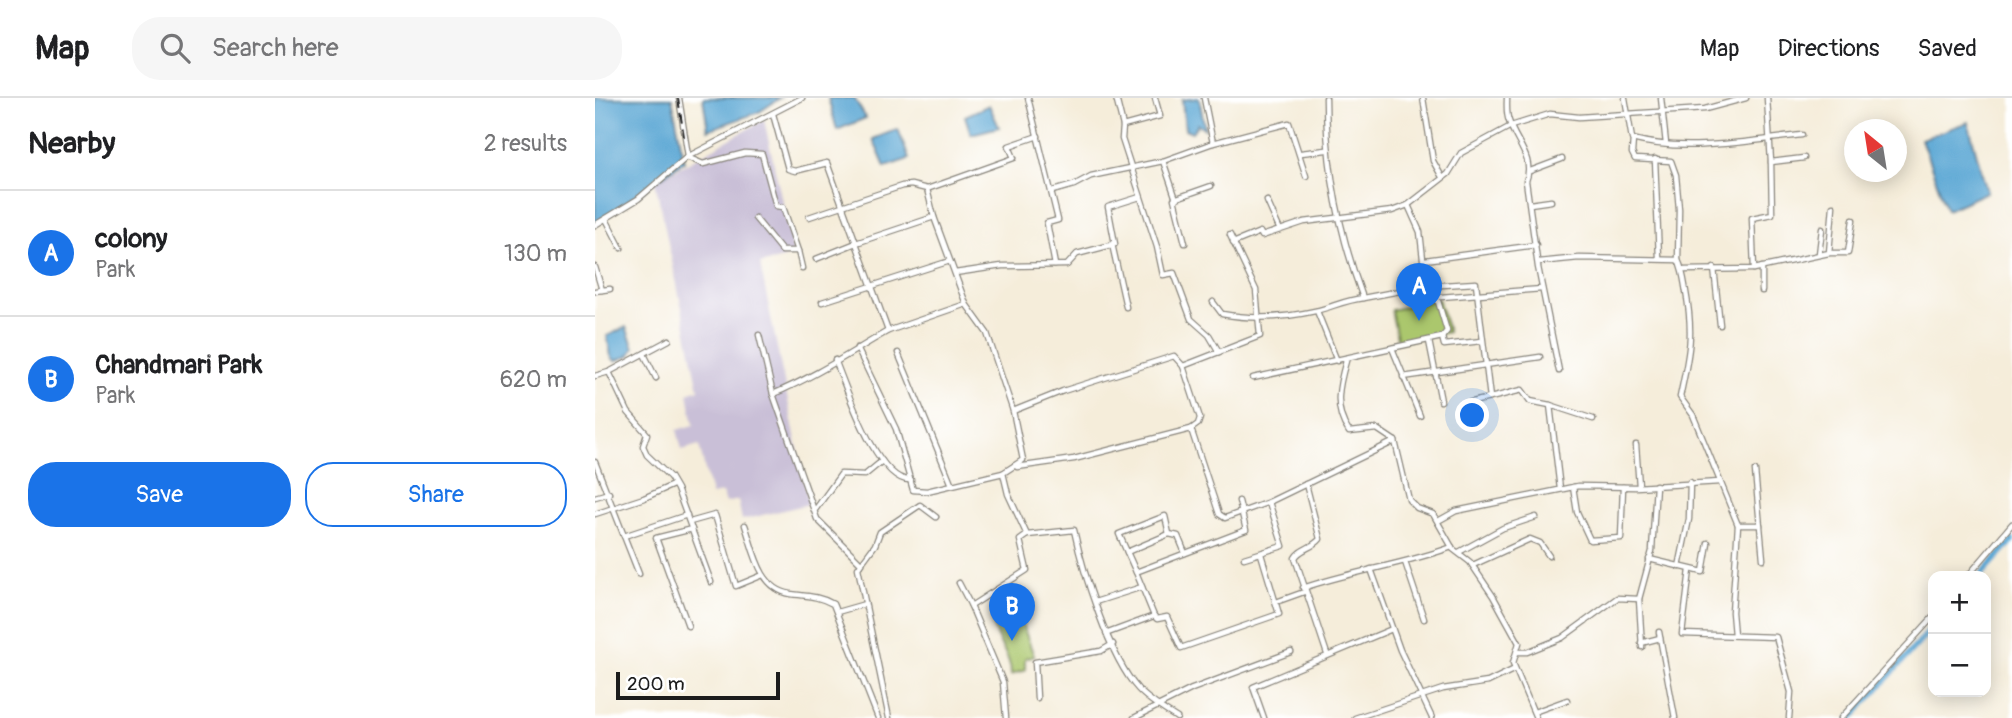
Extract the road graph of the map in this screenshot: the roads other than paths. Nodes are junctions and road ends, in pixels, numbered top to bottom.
1 (680, 98) edge
2 (802, 98) edge
3 (1028, 98) edge
4 (1116, 98) edge
5 (1155, 98) edge
6 (1204, 98) edge
7 (1327, 98) edge
8 (1423, 98) edge
9 (1507, 98) edge
10 (1625, 98) edge
11 (1661, 98) edge
12 (1747, 98) edge
13 (1767, 98) edge
14 (1663, 111) junction
15 (773, 114) junction
16 (1629, 114) junction
17 (1123, 125) junction
18 (1511, 126) junction
19 (1802, 135) dead end
20 (1038, 136) junction
21 (1633, 139) junction
22 (1769, 139) junction
23 (1213, 143) junction
24 (1666, 144) junction
25 (1326, 150) junction
26 (1301, 153) junction
27 (687, 156) junction
28 (1804, 158) dead end
29 (1562, 159) dead end
30 (1655, 159) junction
31 (1163, 161) junction
32 (1772, 162) junction
33 (1133, 166) junction
34 (1530, 170) junction
35 (1306, 176) dead end
36 (1442, 177) junction
37 (1211, 186) dead end
38 (927, 189) junction
39 (1053, 191) junction
40 (1140, 197) junction
41 (1176, 199) junction
42 (1266, 201) dead end
43 (1551, 201) dead end
44 (1529, 204) junction
45 (842, 205) junction
46 (1408, 205) junction
47 (1833, 206) dead end
48 (809, 217) dead end
49 (1339, 217) junction
50 (755, 218) dead end
51 (934, 218) junction
52 (606, 219) junction
53 (1853, 219) dead end
54 (595, 225) edge
55 (1279, 229) junction
56 (1822, 229) dead end
57 (1230, 235) dead end
58 (856, 243) junction
59 (1185, 243) dead end
60 (1233, 243) junction
61 (1112, 244) junction
62 (1536, 245) junction
63 (621, 248) dead end
64 (798, 251) junction
65 (1829, 253) junction
66 (1819, 254) junction
67 (1659, 258) junction
68 (816, 259) dead end
69 (1425, 260) junction
70 (1678, 260) junction
71 (950, 261) junction
72 (1539, 262) junction
73 (1055, 265) junction
74 (595, 267) edge
75 (1762, 267) junction
76 (802, 268) dead end
77 (1714, 268) junction
78 (1754, 269) junction
79 (1683, 270) junction
80 (954, 273) junction
81 (1426, 286) junction
82 (871, 287) junction
83 (610, 289) dead end
84 (1542, 289) junction
85 (602, 290) junction
86 (595, 291) edge
87 (1762, 291) dead end
88 (1478, 294) junction
89 (1363, 298) junction
90 (1437, 298) junction
91 (822, 302) dead end
92 (1213, 302) dead end
93 (966, 304) junction
94 (1126, 307) dead end
95 (1317, 310) junction
96 (1259, 319) junction
97 (1720, 325) dead end
98 (888, 331) junction
99 (759, 335) dead end
100 (1442, 337) junction
101 (669, 340) dead end
102 (1429, 341) junction
103 (1482, 341) junction
104 (857, 348) junction
105 (1392, 348) junction
106 (1219, 352) junction
107 (898, 353) dead end
108 (644, 354) junction
109 (1540, 357) dead end
110 (835, 360) junction
111 (1346, 360) junction
112 (1337, 361) junction
113 (1485, 363) junction
114 (1183, 366) junction
115 (1436, 370) junction
116 (1559, 371) dead end
117 (609, 372) junction
118 (595, 376) edge
119 (1403, 377) junction
120 (656, 378) dead end
121 (1252, 378) dead end
122 (773, 394) junction
123 (1490, 398) junction
124 (1441, 401) dead end
125 (1463, 404) dead end
126 (1550, 405) junction
127 (1013, 411) junction
128 (1420, 416) dead end
129 (1593, 419) dead end
130 (1191, 429) junction
131 (1395, 441) junction
132 (1636, 445) dead end
133 (882, 461) junction
134 (595, 462) edge
135 (1017, 467) junction
136 (597, 469) edge
137 (1755, 471) dead end
138 (1003, 472) junction
139 (911, 480) junction
140 (1690, 482) junction
141 (1720, 482) junction
142 (1306, 484) junction
143 (673, 485) junction
144 (952, 485) junction
145 (1656, 485) junction
146 (1639, 486) junction
147 (1573, 487) junction
148 (1623, 487) junction
149 (1560, 489) junction
150 (609, 493) junction
151 (595, 497) edge
152 (1239, 501) dead end
153 (1269, 502) junction
154 (615, 508) junction
155 (814, 510) junction
156 (1241, 512) junction
157 (595, 514) edge
158 (687, 514) junction
159 (936, 517) dead end
160 (1535, 517) dead end
161 (1438, 521) junction
162 (690, 522) junction
163 (2012, 524) edge
164 (745, 525) dead end
165 (1738, 525) junction
166 (1760, 525) junction
167 (692, 530) junction
168 (1169, 534) junction
169 (1027, 535) junction
170 (624, 536) junction
171 (1707, 543) dead end
172 (1452, 547) junction
173 (1127, 552) junction
174 (1459, 552) junction
175 (1185, 553) junction
176 (1261, 554) junction
177 (1549, 556) dead end
178 (1244, 558) dead end
179 (1649, 559) junction
180 (1763, 559) dead end
181 (1405, 562) junction
182 (862, 564) junction
183 (1473, 566) junction
184 (1679, 567) junction
185 (1371, 569) junction
186 (1690, 570) junction
187 (1972, 571) edge
188 (1136, 572) junction
189 (639, 573) dead end
190 (763, 575) junction
191 (711, 582) dead end
192 (958, 583) dead end
193 (1142, 587) junction
194 (1304, 590) junction
195 (1639, 599) junction
196 (1095, 601) junction
197 (1276, 602) junction
198 (865, 604) junction
199 (971, 606) junction
200 (837, 612) junction
201 (1154, 616) junction
202 (1424, 618) dead end
203 (1928, 622) edge
204 (688, 626) dead end
205 (1392, 629) junction
206 (1108, 633) junction
207 (1734, 635) junction
208 (1113, 644) junction
209 (1291, 652) dead end
210 (1518, 652) junction
211 (1327, 654) junction
212 (1515, 669) junction
213 (1420, 697) junction
214 (1037, 698) dead end
215 (1567, 700) dead end
216 (1158, 706) junction
217 (1535, 715) edge
218 (878, 718) edge
219 (889, 718) edge
220 (1006, 718) edge
221 (1134, 718) edge
222 (1177, 718) edge
223 (1264, 718) edge
224 (1355, 718) edge
225 (1432, 718) edge
226 (1675, 718) edge
227 (1789, 718) edge
228 (1841, 718) edge

1 - 27 street
2 - 15 street
3 - 20 street
4 - 17 street
5 - 17 street
6 - 23 street
7 - 25 street
8 - 36 street
9 - 18 street
10 - 16 street
11 - 14 street
12 - 14 street
13 - 22 street
14 - 16 street
14 - 24 street
15 - 27 street
15 - 45 street
16 - 18 street
16 - 21 street
17 - 33 street
18 - 34 street
18 - 36 street
19 - 22 street
20 - 38 street
20 - 39 street
21 - 24 street
21 - 30 street
22 - 24 street
22 - 32 street
23 - 26 street
23 - 31 street
25 - 26 street
25 - 49 street
26 - 35 street
27 - 52 street
27 - 64 street
28 - 32 street
29 - 34 street
30 - 67 street
30 - 70 street
31 - 33 street
31 - 41 street
32 - 78 street
33 - 39 street
33 - 40 street
34 - 44 street
36 - 46 street
37 - 41 street
38 - 45 street
38 - 51 street
39 - 73 street
40 - 61 street
40 - 106 street
41 - 59 street
42 - 55 street
43 - 44 street
44 - 62 street
45 - 48 street
45 - 58 street
46 - 49 street
46 - 69 street
47 - 65 street
49 - 55 street
49 - 89 street
50 - 64 street
51 - 58 street
51 - 71 street
52 - 54 street
52 - 63 street
53 - 65 street
55 - 60 street
56 - 66 street
57 - 60 street
58 - 68 street
58 - 82 street
60 - 96 street
61 - 73 street
61 - 94 street
62 - 69 street
62 - 72 street
64 - 76 street
65 - 66 street
66 - 75 street
67 - 70 street
67 - 72 street
69 - 81 street
70 - 79 street
71 - 80 street
71 - 82 street
72 - 84 street
73 - 80 street
74 - 85 street
75 - 78 street
75 - 87 street
77 - 78 street
77 - 79 street
77 - 97 street
79 - 141 street
80 - 93 street
81 - 88 street
81 - 89 street
81 - 90 street
82 - 91 street
82 - 98 street
83 - 85 street
84 - 88 street
84 - 116 street
85 - 86 street
88 - 90 street
88 - 103 street
89 - 95 street
90 - 100 street
92 - 96 street
93 - 98 street
93 - 127 street
95 - 96 street
95 - 112 street
96 - 106 street
98 - 104 street
99 - 122 street
100 - 102 street
100 - 103 street
101 - 108 street
102 - 105 street
102 - 115 street
103 - 113 street
104 - 110 street
104 - 139 street
105 - 111 street
105 - 119 street
106 - 114 street
107 - 144 street
108 - 117 street
108 - 120 street
109 - 113 street
110 - 122 street
110 - 133 street
111 - 112 street
111 - 131 street
112 - 121 street
113 - 115 street
113 - 123 street
114 - 127 street
114 - 130 street
115 - 119 street
115 - 124 street
117 - 118 street
117 - 143 street
119 - 128 street
122 - 155 street
123 - 125 street
123 - 126 street
126 - 129 street
126 - 149 street
127 - 135 street
130 - 135 street
130 - 156 street
131 - 142 street
131 - 161 street
132 - 146 street
133 - 139 street
133 - 155 street
134 - 136 street
135 - 138 street
136 - 150 street
137 - 166 street
138 - 144 street
138 - 169 street
139 - 144 street
140 - 141 street
140 - 145 street
140 - 184 street
141 - 165 street
142 - 153 street
142 - 194 street
143 - 154 street
143 - 158 street
145 - 146 street
145 - 179 street
146 - 148 street
147 - 148 street
147 - 148 street
147 - 149 street
149 - 161 street
150 - 151 street
150 - 154 street
152 - 156 street
153 - 156 street
153 - 176 street
154 - 157 street
154 - 170 street
155 - 182 street
156 - 175 street
158 - 162 street
158 - 170 street
159 - 182 street
160 - 174 street
161 - 172 street
162 - 167 street
162 - 190 street
163 - 187 street
164 - 190 street
165 - 166 street
165 - 207 street
166 - 180 street
167 - 191 street
167 - 204 street
168 - 173 street
168 - 173 street
168 - 175 street
169 - 196 street
169 - 199 street
170 - 189 street
171 - 186 street
172 - 174 street
172 - 181 street
173 - 188 street
174 - 183 street
175 - 188 street
176 - 178 street
176 - 197 street
177 - 183 street
179 - 184 street
179 - 195 street
181 - 185 street
181 - 202 street
182 - 198 street
183 - 210 street
184 - 186 street
185 - 194 street
185 - 205 street
186 - 207 street
188 - 193 street
190 - 200 street
192 - 199 street
193 - 196 street
193 - 201 street
194 - 197 street
194 - 211 street
195 - 210 street
195 - 226 street
196 - 206 street
197 - 201 street
198 - 200 street
198 - 219 street
199 - 220 street
200 - 218 street
201 - 206 street
203 - 228 street
205 - 211 street
205 - 213 street
206 - 208 street
207 - 227 street
208 - 214 street
208 - 216 street
209 - 216 street
210 - 212 street
211 - 223 street
212 - 213 street
212 - 217 street
213 - 224 street
213 - 225 street
215 - 217 street
216 - 221 street
216 - 222 street

